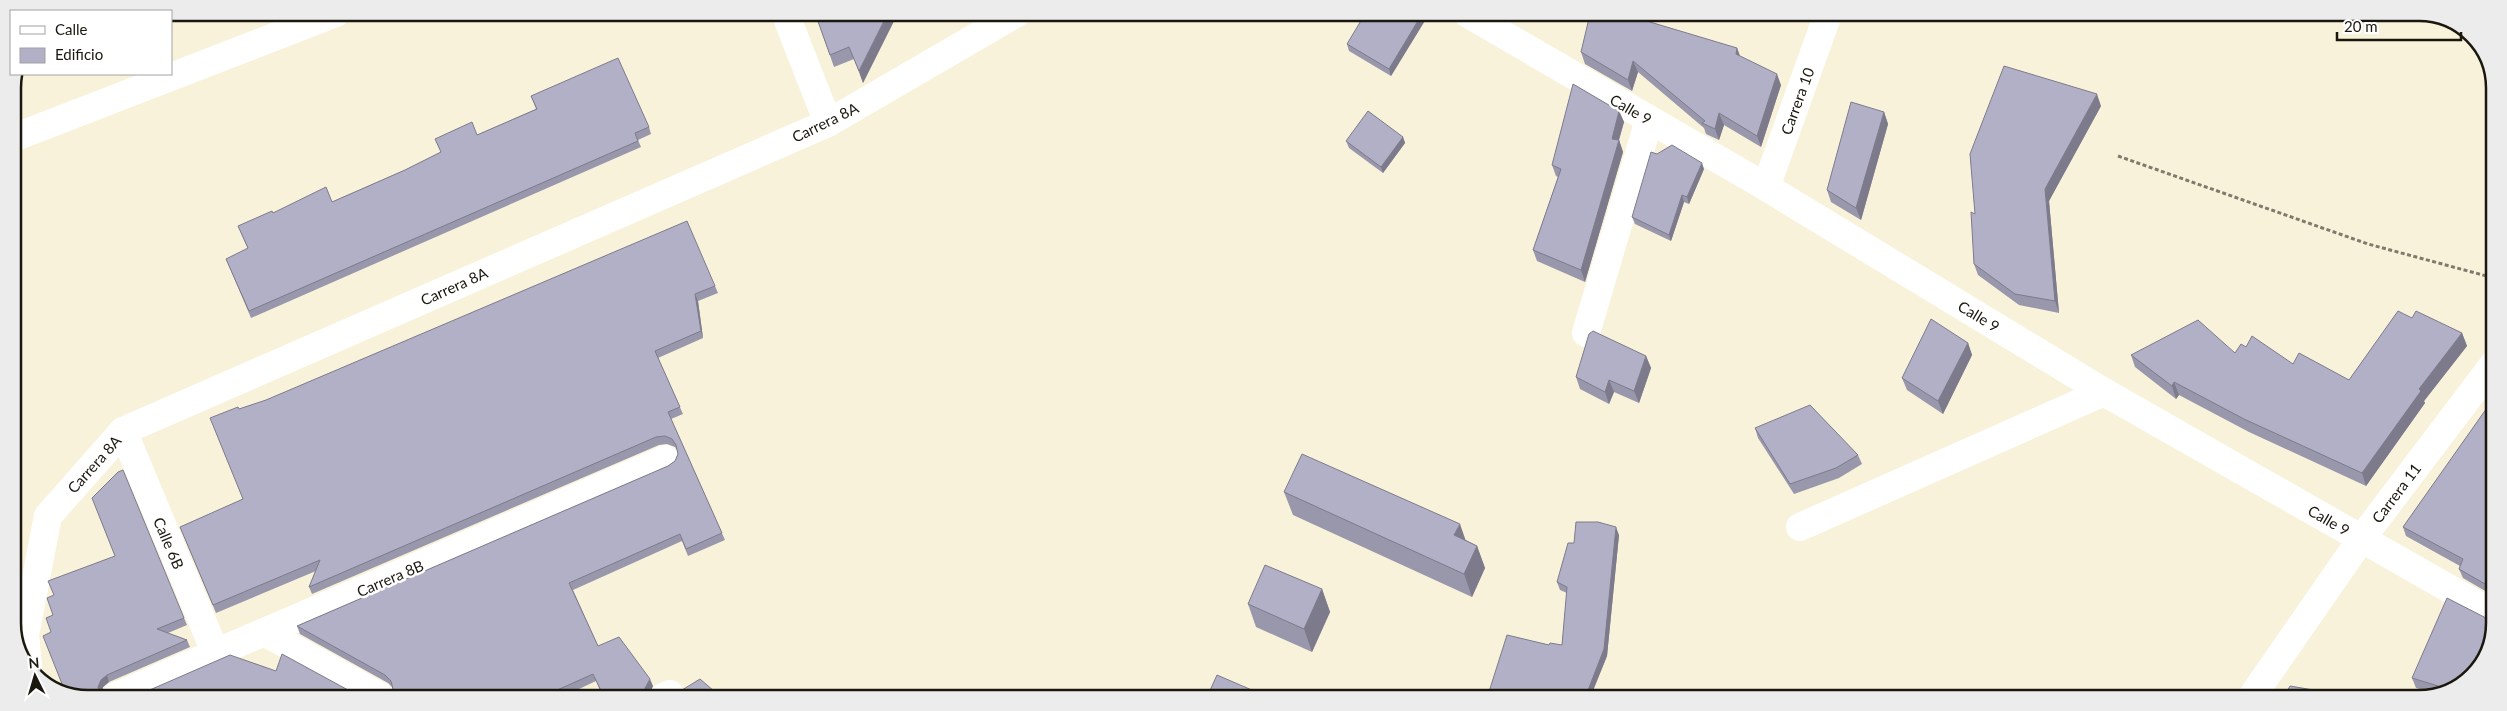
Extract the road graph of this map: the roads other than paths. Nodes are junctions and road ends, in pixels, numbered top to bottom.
1 (315, 21) edge
2 (789, 21) edge
3 (1005, 21) edge
4 (1480, 21) edge
5 (1825, 21) edge
6 (1649, 120) junction
7 (828, 124) junction
8 (21, 135) edge
9 (1766, 187) junction
10 (1586, 333) dead end
11 (2486, 374) edge
12 (2104, 392) junction
13 (123, 431) junction
14 (665, 459) dead end
15 (1800, 527) dead end
16 (2362, 538) junction
17 (2486, 610) edge
18 (264, 632) junction
19 (26, 649) edge
20 (216, 654) junction
21 (130, 690) edge
22 (369, 690) edge
23 (2257, 690) edge

1 - 8 street
2 - 7 street
3 - 7 street, Carrera 8A
4 - 6 street, Calle 9
5 - 9 street, Carrera 10
6 - 9 street, Calle 9
6 - 10 street
7 - 13 street, Carrera 8A
9 - 12 street, Calle 9
11 - 16 street, Carrera 11
12 - 15 street
12 - 16 street, Calle 9
13 - 19 street, Carrera 8A
13 - 20 street, Calle 6B
14 - 18 street, Carrera 8B
16 - 17 street, Calle 9
16 - 23 street, Carrera 11
18 - 20 street, Carrera 8B
18 - 22 street
20 - 21 street, Carrera 8B

